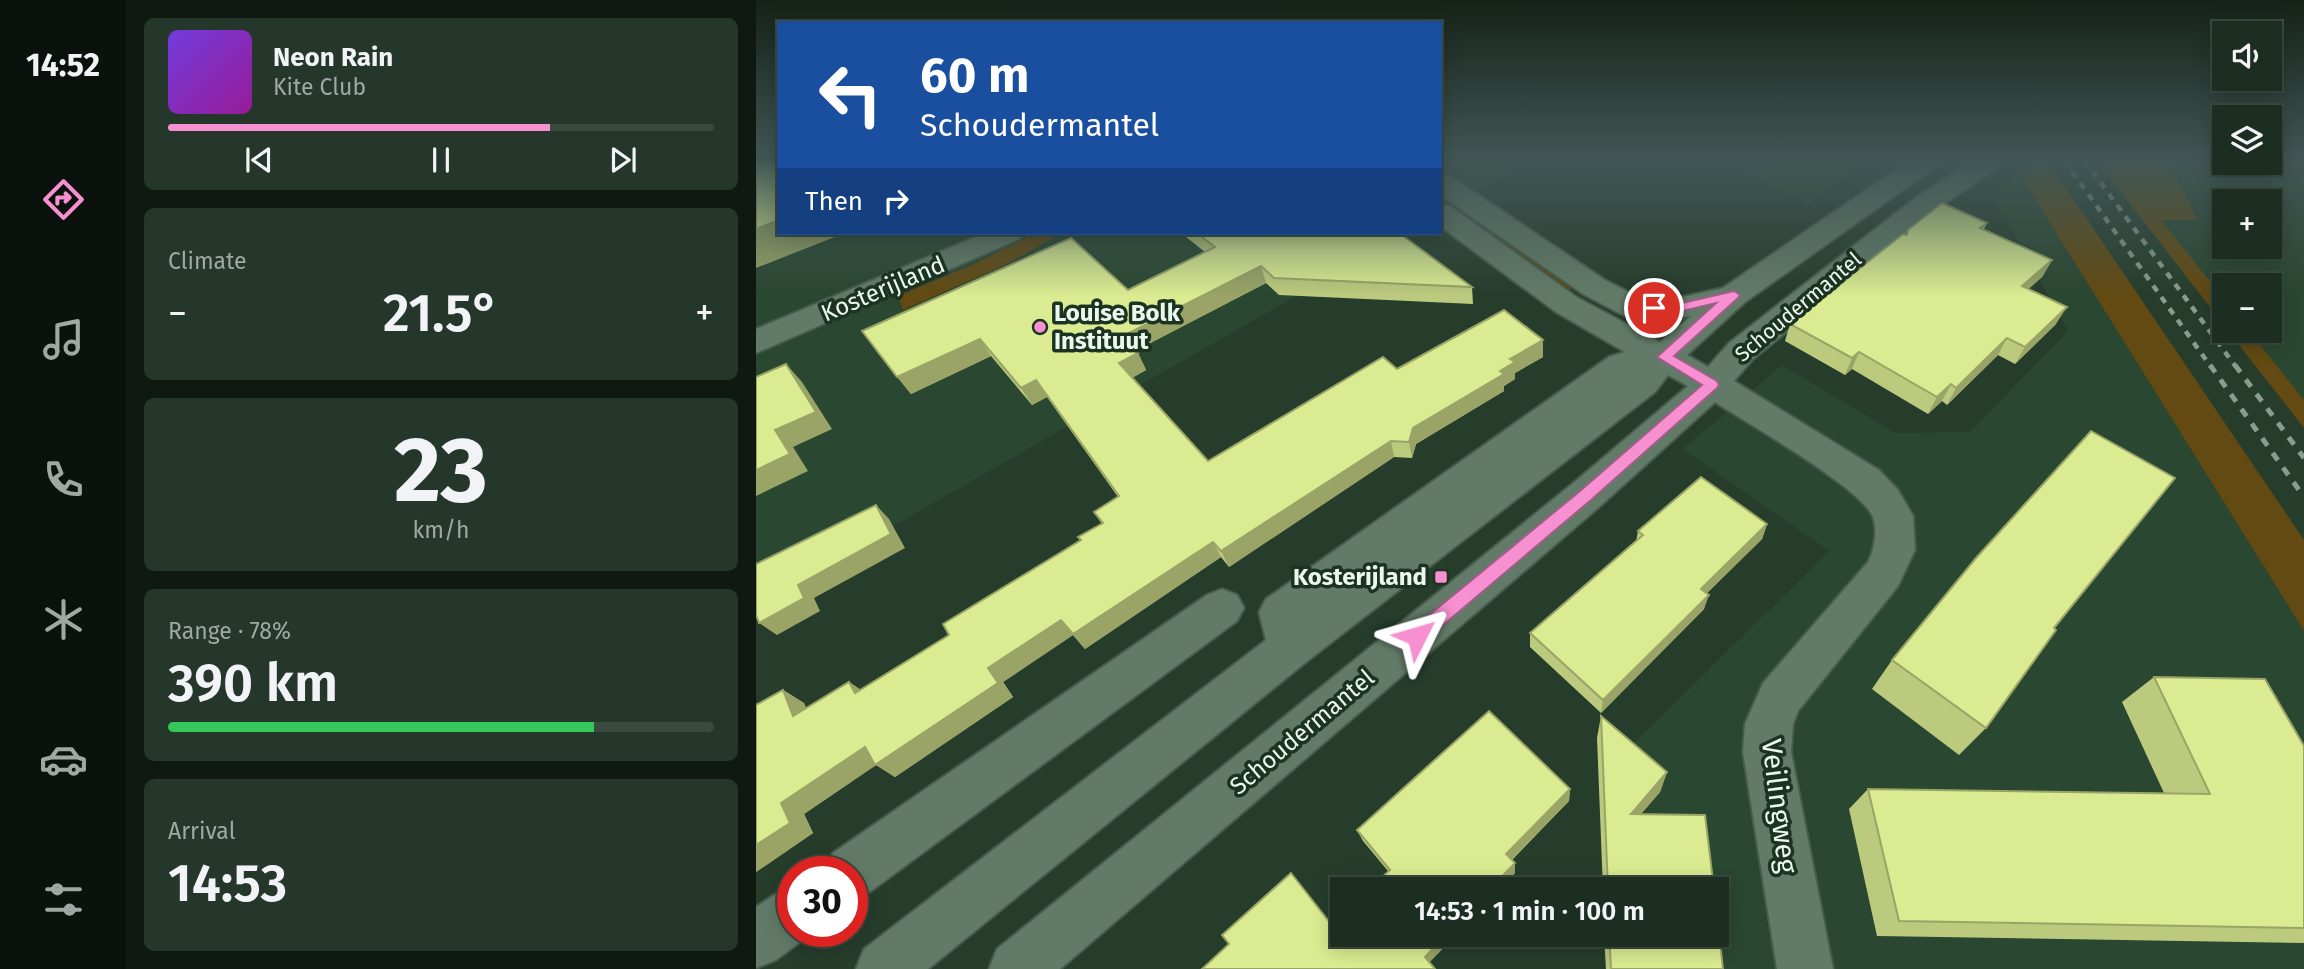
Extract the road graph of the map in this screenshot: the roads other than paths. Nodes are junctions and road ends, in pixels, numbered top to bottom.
1 (1471, 205) edge
2 (1863, 205) edge
3 (1924, 205) edge
4 (1442, 213) edge
5 (1004, 235) edge
6 (1734, 295) junction
7 (1634, 308) junction
8 (756, 342) edge
9 (1664, 357) junction
10 (1712, 385) junction
11 (1893, 516) joint
12 (1222, 608) dead end
13 (868, 861) edge
14 (777, 925) edge
15 (756, 940) edge
16 (884, 969) edge
17 (1017, 969) edge
18 (1805, 969) edge

1 - 7 street
2 - 6 street, Schoudermantel
3 - 10 street, Schoudermantel
4 - 9 street
5 - 8 street, Kosterijland
6 - 7 street
6 - 9 street, Schoudermantel
7 - 9 street
9 - 10 street, Schoudermantel
9 - 16 street, Schoudermantel
10 - 11 street, Schoudermantel
10 - 17 street, Schoudermantel
11 - 18 street, Veilingweg
12 - 13 street
14 - 15 street

